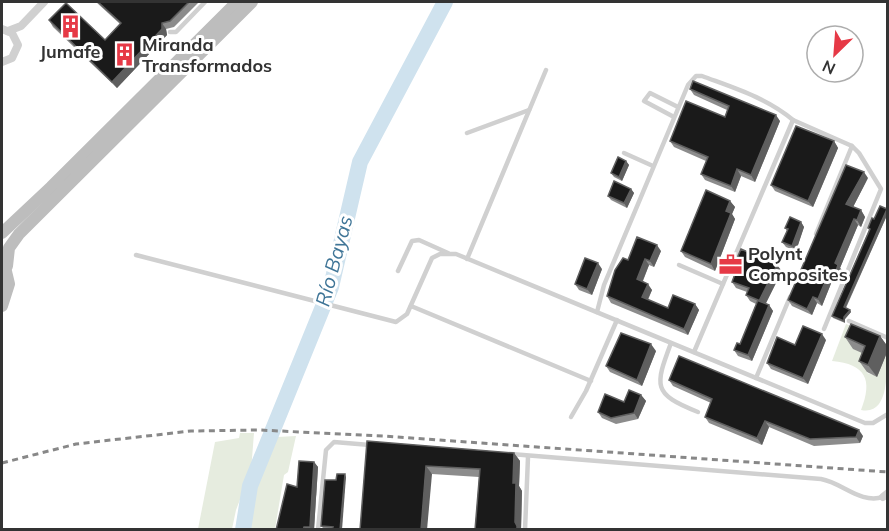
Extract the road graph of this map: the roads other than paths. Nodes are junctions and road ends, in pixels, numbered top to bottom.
1 (44, 2) edge
2 (205, 2) edge
3 (237, 2) edge
4 (252, 2) edge
5 (21, 26) junction
6 (5, 30) edge
7 (170, 32) dead end
8 (17, 40) junction
9 (2, 62) edge
10 (546, 70) dead end
11 (678, 107) junction
12 (530, 110) junction
13 (674, 117) junction
14 (793, 120) junction
15 (467, 134) dead end
16 (852, 146) junction
17 (624, 153) dead end
18 (653, 166) junction
19 (2, 233) edge
20 (812, 244) edge
21 (448, 253) junction
22 (136, 255) dead end
23 (467, 259) junction
24 (4, 261) edge
25 (679, 266) dead end
26 (398, 271) dead end
27 (723, 284) junction
28 (794, 288) edge
29 (2, 306) edge
30 (411, 306) junction
31 (597, 312) junction
32 (617, 321) junction
33 (849, 321) dead end
34 (824, 329) dead end
35 (888, 338) edge
36 (671, 343) junction
37 (694, 352) junction
38 (756, 378) junction
39 (591, 381) junction
40 (698, 412) dead end
41 (888, 414) edge
42 (571, 417) dead end
43 (378, 445) edge
44 (508, 454) edge
45 (528, 457) junction
46 (885, 495) edge
47 (318, 530) edge
48 (525, 530) edge

1 - 5 street
2 - 7 lane
3 - 19 street
4 - 24 street
5 - 6 street
5 - 8 street
6 - 8 street
8 - 9 street
10 - 12 lane
11 - 13 lane
11 - 13 lane
11 - 14 lane
12 - 15 lane
12 - 23 lane
13 - 18 lane
14 - 16 lane
14 - 27 lane
16 - 20 lane
16 - 34 lane
17 - 18 lane
18 - 31 lane
21 - 23 lane
21 - 26 lane
21 - 30 lane
22 - 30 lane
23 - 31 lane
24 - 29 street
25 - 27 lane
27 - 37 lane
28 - 38 lane
30 - 39 lane
31 - 32 lane
32 - 36 lane
32 - 39 lane
33 - 35 lane
36 - 37 lane
36 - 40 lane
37 - 38 lane
38 - 41 lane
39 - 42 lane
43 - 47 lane
44 - 45 lane
45 - 46 lane
45 - 48 lane

